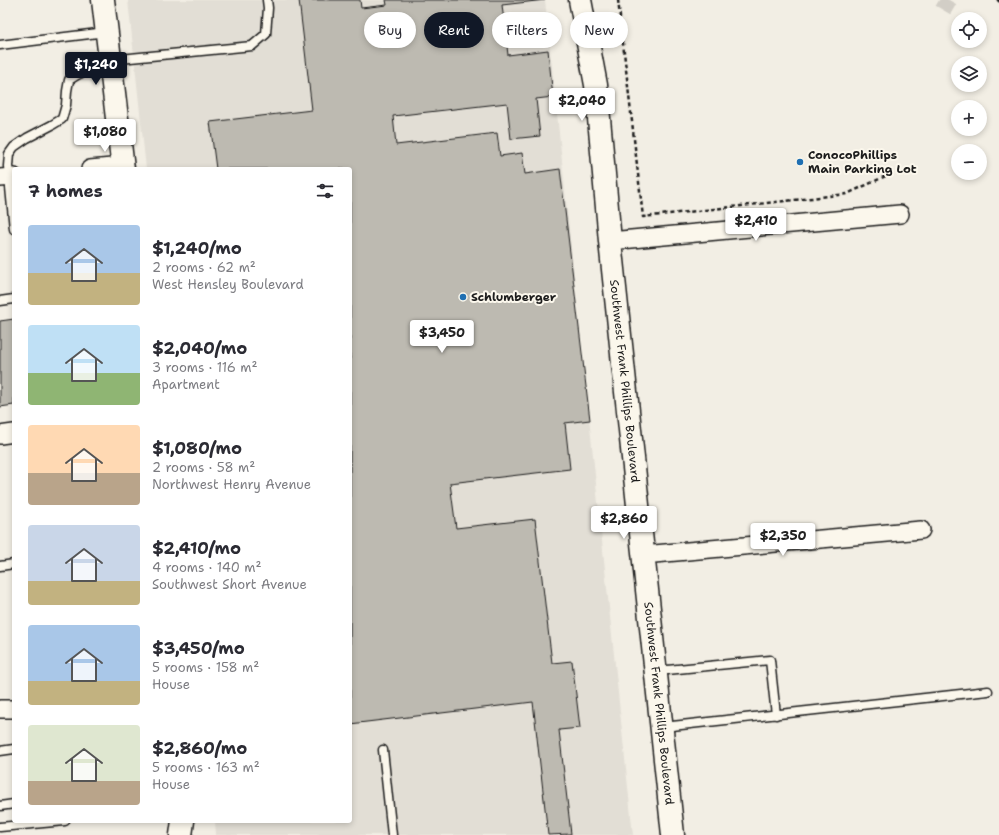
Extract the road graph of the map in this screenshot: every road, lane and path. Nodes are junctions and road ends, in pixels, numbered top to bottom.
1 (103, 0) edge
2 (267, 0) edge
3 (580, 0) edge
4 (618, 0) edge
5 (107, 32) junction
6 (0, 45) edge
7 (110, 60) junction
8 (123, 167) edge
9 (888, 175) dead end
10 (8, 177) edge
11 (12, 212) edge
12 (900, 214) dead end
13 (610, 241) junction
14 (12, 299) edge
15 (0, 301) edge
16 (12, 433) edge
17 (0, 435) edge
18 (920, 530) dead end
19 (643, 555) junction
20 (12, 564) edge
21 (0, 566) edge
22 (655, 671) junction
23 (988, 691) dead end
24 (0, 709) edge
25 (12, 709) edge
26 (776, 715) junction
27 (661, 727) junction
28 (12, 749) edge
29 (383, 750) dead end
30 (0, 751) edge
31 (12, 804) edge
32 (0, 806) edge
33 (42, 823) edge
34 (183, 823) edge
35 (0, 827) edge
36 (181, 835) edge
37 (392, 835) edge
38 (673, 835) edge

1 - 5 main road
2 - 7 lane
3 - 13 main road, Southwest Frank Phillips Boulevard
4 - 9 path
5 - 6 lane
5 - 7 main road
7 - 8 main road
7 - 10 lane
10 - 11 lane
12 - 13 street
13 - 19 main road, Southwest Frank Phillips Boulevard
14 - 15 lane
16 - 17 street
18 - 19 street
19 - 22 main road, Southwest Frank Phillips Boulevard
20 - 21 lane
22 - 26 lane
22 - 27 main road, Southwest Frank Phillips Boulevard
23 - 26 lane
24 - 25 street
26 - 27 lane
27 - 38 main road, Southwest Frank Phillips Boulevard
28 - 30 lane
29 - 37 lane
31 - 32 lane
33 - 35 lane
34 - 36 main road

